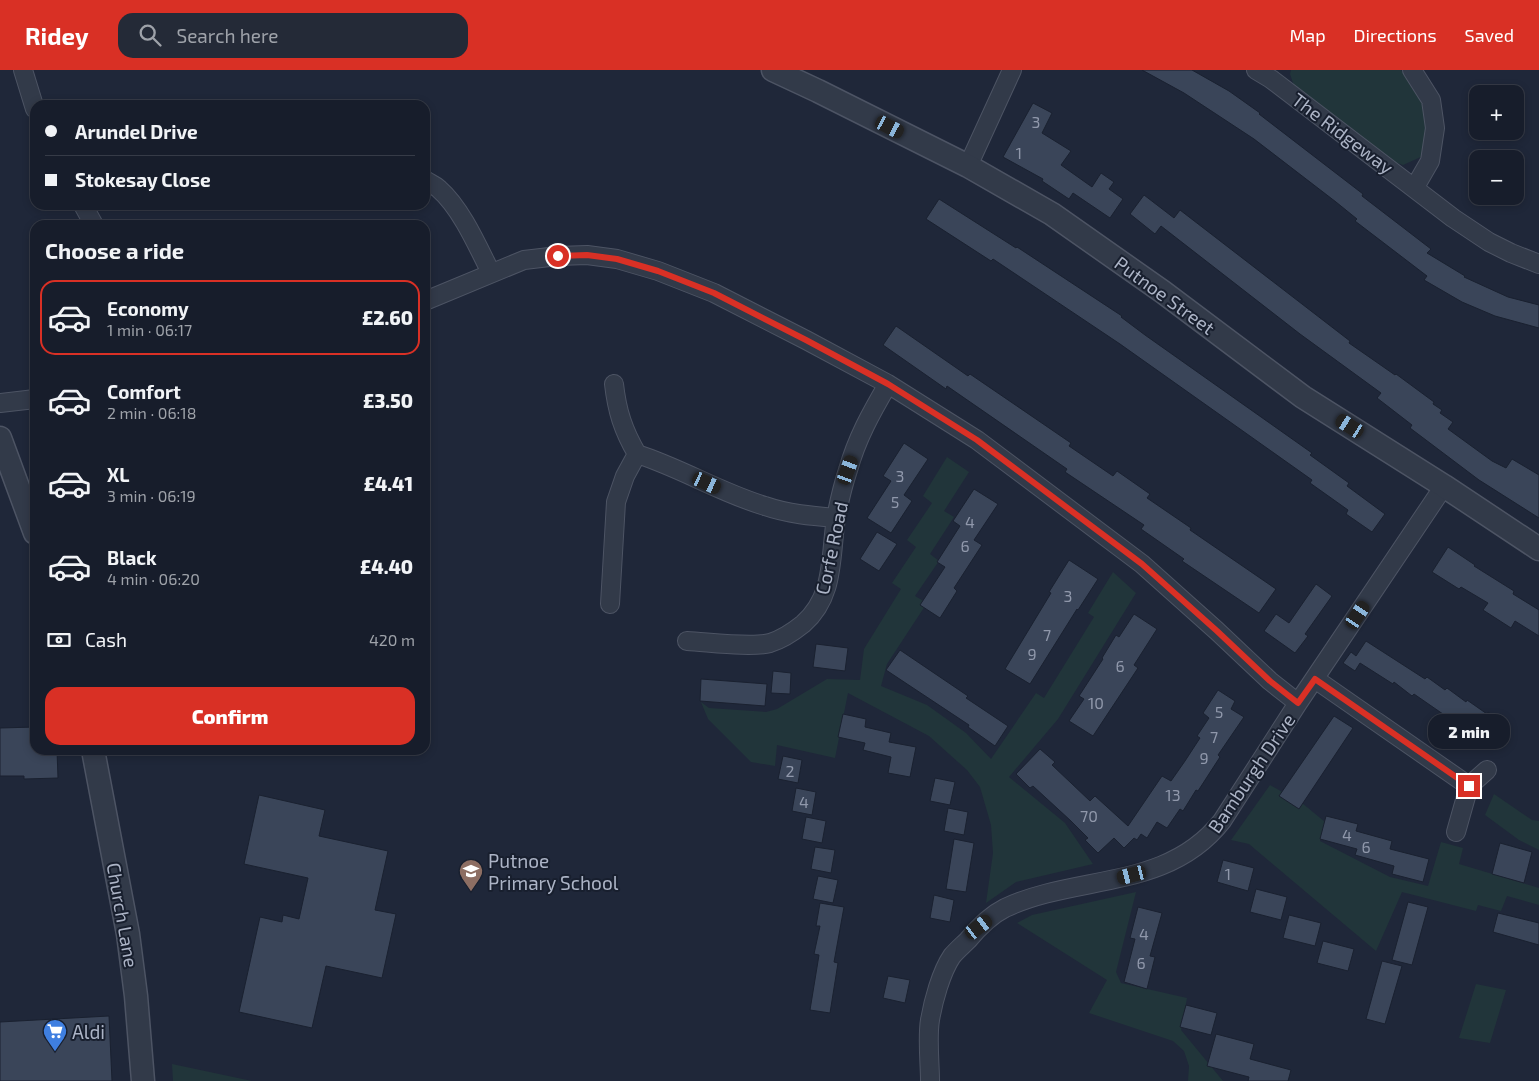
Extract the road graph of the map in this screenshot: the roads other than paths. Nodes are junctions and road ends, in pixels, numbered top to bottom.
1 (23, 70) edge
2 (773, 70) edge
3 (1012, 70) edge
4 (1412, 70) edge
5 (1268, 73) edge
6 (32, 100) edge
7 (968, 166) junction
8 (430, 183) edge
9 (1414, 187) junction
10 (1539, 264) edge
11 (491, 273) junction
12 (430, 299) edge
13 (614, 384) dead end
14 (888, 384) junction
15 (30, 400) edge
16 (0, 403) edge
17 (0, 438) edge
18 (638, 454) junction
19 (1444, 486) junction
20 (836, 518) junction
21 (30, 519) edge
22 (1539, 549) edge
23 (610, 604) dead end
24 (686, 640) dead end
25 (1315, 679) junction
26 (1298, 703) junction
27 (95, 755) edge
28 (1487, 770) dead end
29 (1469, 786) junction
30 (1456, 832) dead end
31 (143, 1081) edge
32 (930, 1081) edge

1 - 6 street
2 - 7 street, Putnoe Street
3 - 7 street
4 - 9 street, The Ridgeway
5 - 9 street, The Ridgeway
7 - 19 street, Putnoe Street
8 - 11 street
9 - 10 street, The Ridgeway
11 - 12 street
11 - 14 street
13 - 18 street
14 - 20 street, Corfe Road
14 - 26 street
15 - 16 street
17 - 21 street
18 - 20 street
18 - 23 street
19 - 22 street, Putnoe Street
19 - 25 street, Bamburgh Drive
20 - 24 street, Corfe Road
25 - 26 street, Bamburgh Drive
25 - 29 street
26 - 32 street, Bamburgh Drive
27 - 31 street, Church Lane
28 - 29 street
29 - 30 street

